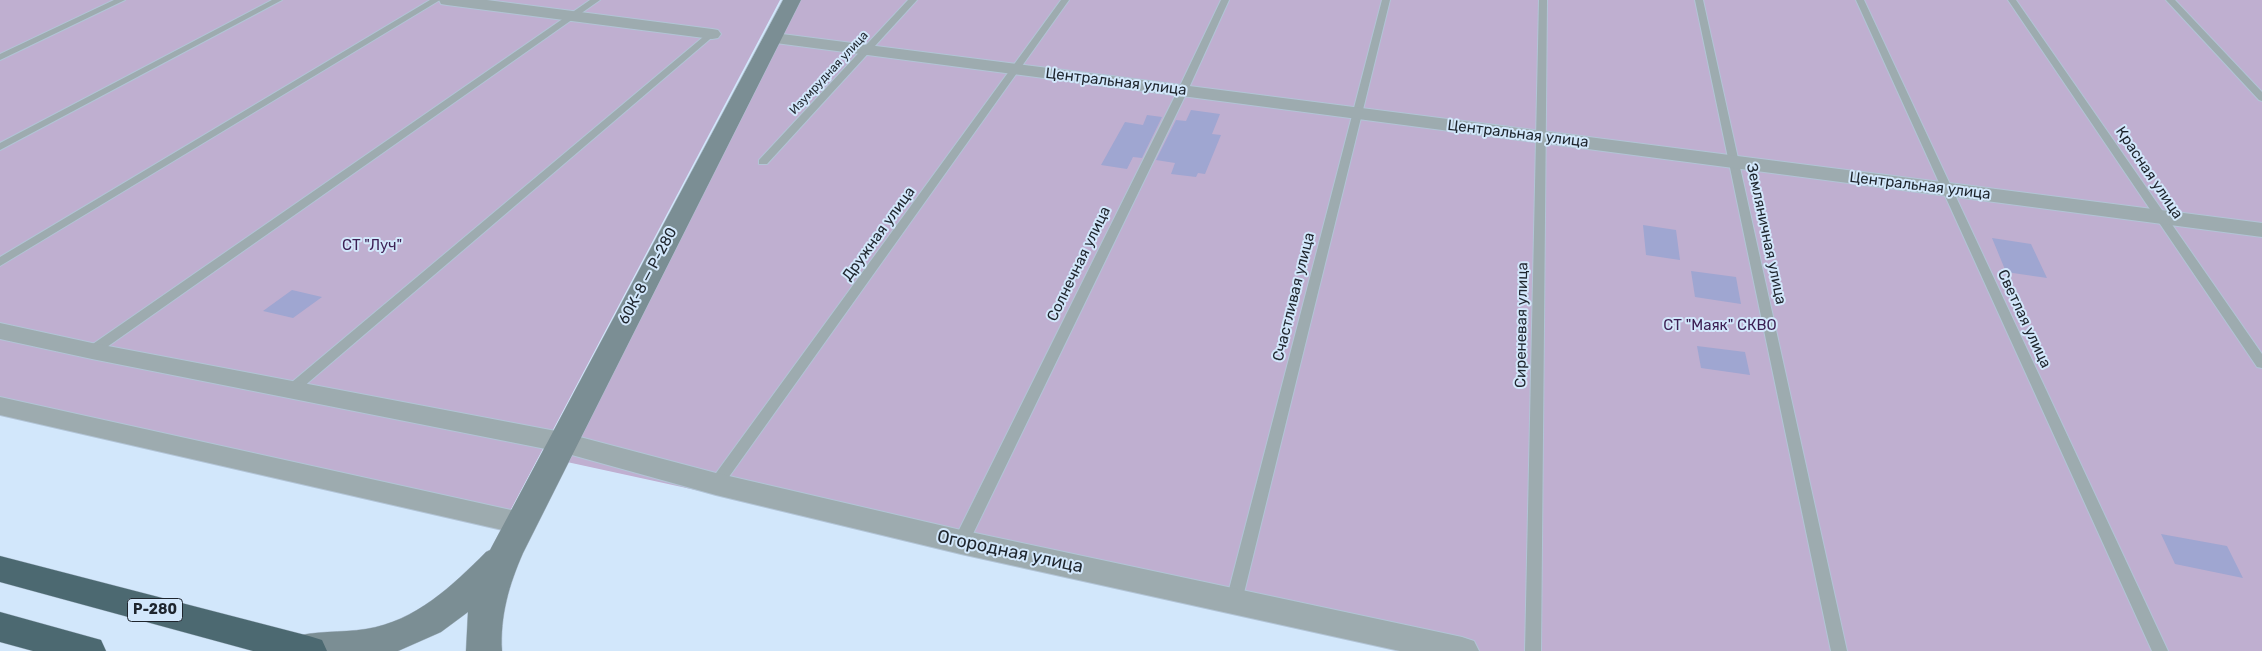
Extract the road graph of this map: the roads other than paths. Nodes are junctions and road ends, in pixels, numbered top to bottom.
1 (121, 0) edge
2 (278, 0) edge
3 (436, 0) edge
4 (446, 0) edge
5 (596, 0) edge
6 (792, 0) edge
7 (913, 0) edge
8 (1065, 0) edge
9 (1225, 0) edge
10 (1386, 0) edge
11 (1543, 0) edge
12 (1699, 0) edge
13 (1860, 0) edge
14 (2012, 0) edge
15 (2170, 0) edge
16 (572, 17) junction
17 (712, 34) joint
18 (774, 38) junction
19 (867, 50) junction
20 (0, 57) edge
21 (1016, 69) junction
22 (1183, 90) junction
23 (2262, 98) edge
24 (1357, 113) junction
25 (1541, 137) junction
26 (0, 147) edge
27 (763, 162) dead end
28 (1733, 162) junction
29 (1947, 190) junction
30 (2161, 217) junction
31 (2262, 230) edge
32 (0, 262) edge
33 (0, 331) edge
34 (92, 351) junction
35 (2262, 364) edge
36 (291, 390) junction
37 (0, 406) edge
38 (561, 442) junction
39 (716, 484) junction
40 (513, 538) junction
41 (961, 542) junction
42 (0, 569) edge
43 (1234, 601) junction
44 (0, 627) edge
45 (306, 650) edge
46 (88, 651) edge
47 (484, 651) edge
48 (1462, 651) edge
49 (1534, 651) edge
50 (1839, 651) edge
51 (2160, 651) edge

1 - 20 lane
2 - 26 lane
3 - 32 lane
4 - 16 street
5 - 16 lane
6 - 18 street, 60К-8 — Р-280
7 - 19 lane, Изумрудная улица
8 - 21 lane, Дружная улица
9 - 22 lane, Солнечная улица
10 - 24 lane, Счастливая улица
11 - 25 lane, Сиреневая улица
12 - 28 lane, Земляничная улица
13 - 29 lane, Светлая улица
14 - 30 lane, Красная улица
15 - 23 lane
16 - 17 street
16 - 34 lane
17 - 36 lane
18 - 19 street, Центральная улица
18 - 38 street, 60К-8 — Р-280
19 - 21 street, Центральная улица
19 - 27 lane, Изумрудная улица
21 - 22 street, Центральная улица
21 - 39 lane, Дружная улица
22 - 24 street, Центральная улица
22 - 41 lane, Солнечная улица
24 - 25 street, Центральная улица
24 - 43 lane, Счастливая улица
25 - 28 street, Центральная улица
25 - 49 lane, Сиреневая улица
28 - 29 street, Центральная улица
28 - 50 lane, Земляничная улица
29 - 30 street, Центральная улица
29 - 51 lane, Светлая улица
30 - 31 street, Центральная улица
30 - 35 lane, Красная улица
33 - 34 street, Огородная улица
34 - 36 street, Огородная улица
36 - 38 street, Огородная улица
37 - 40 street
38 - 39 street, Огородная улица
38 - 40 street, 60К-8 — Р-280
39 - 41 street, Огородная улица
40 - 45 street, 60К-8 — Р-280
40 - 47 street, 60К-8 — Р-280
41 - 43 street, Огородная улица
42 - 45 highway, Р-280
43 - 48 street, Огородная улица
44 - 46 highway

